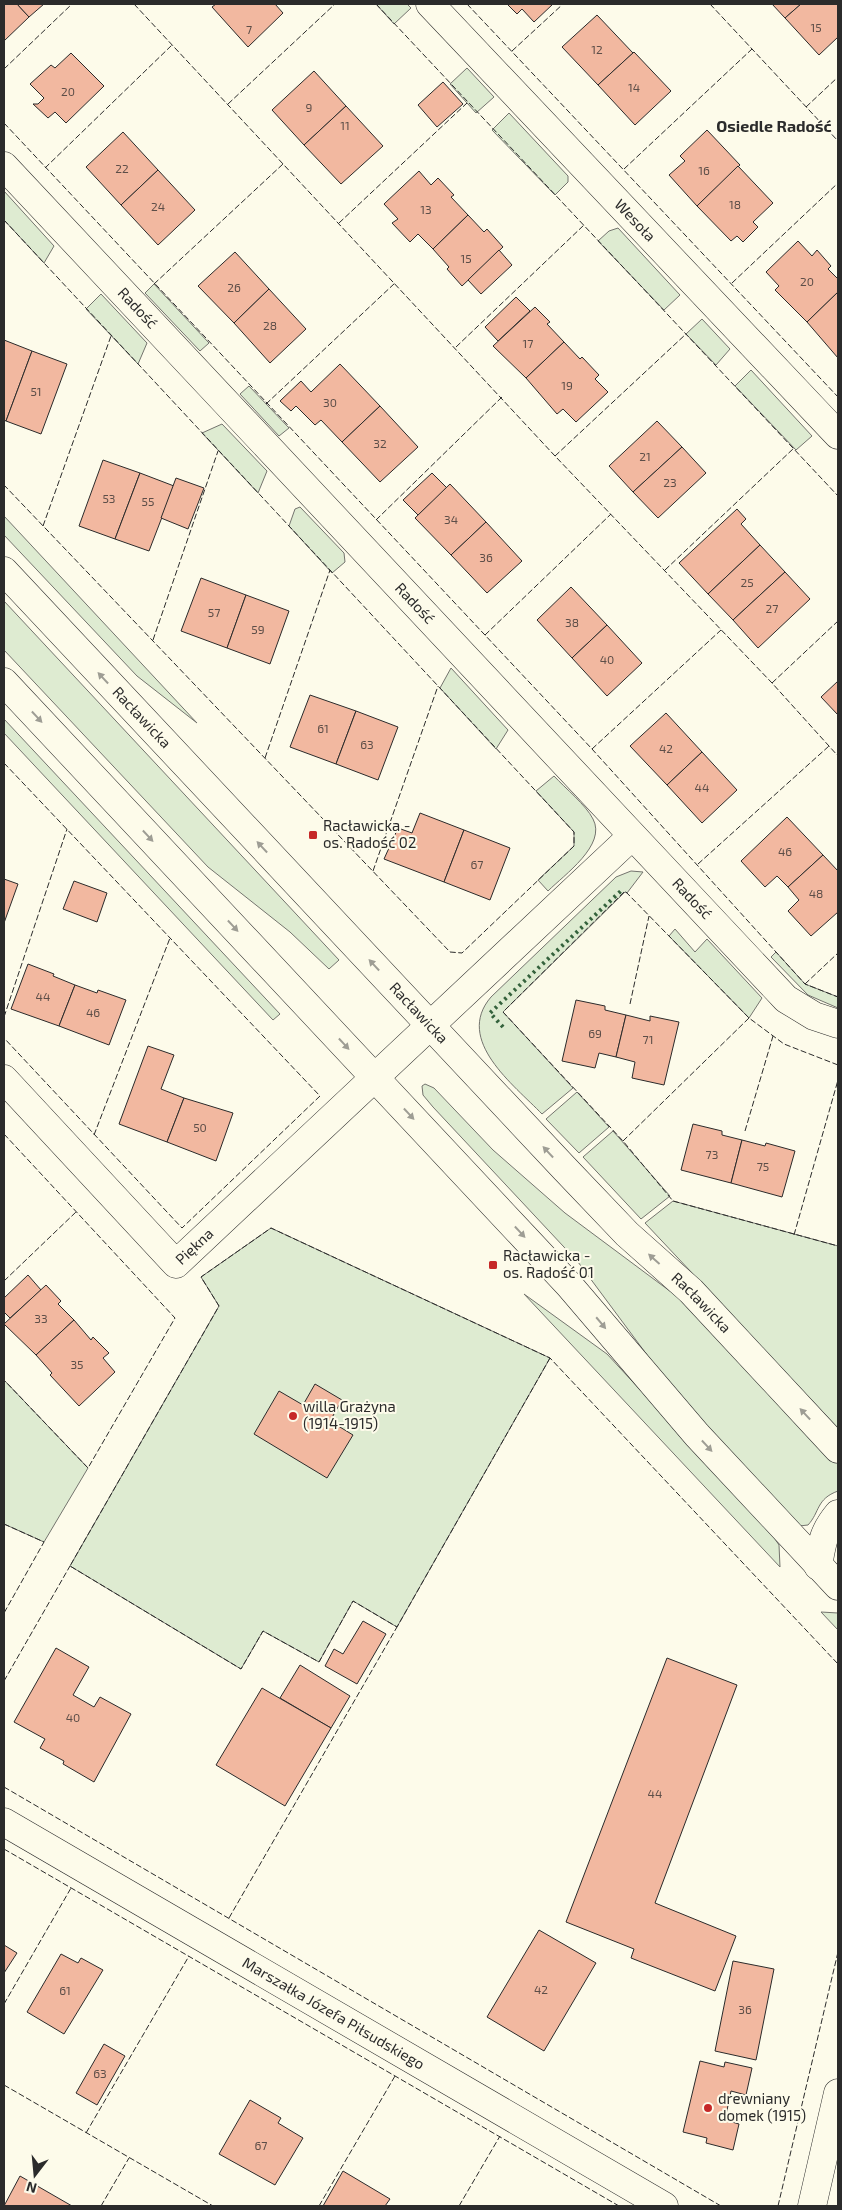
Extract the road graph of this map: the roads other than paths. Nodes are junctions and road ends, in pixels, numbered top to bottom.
1 (430, 4) edge
2 (4, 166) edge
3 (838, 436) edge
4 (4, 571) edge
5 (4, 682) edge
6 (632, 836) junction
7 (838, 1024) edge
8 (431, 1027) junction
9 (375, 1078) junction
10 (4, 1079) edge
11 (838, 1449) edge
12 (838, 1514) edge
13 (818, 1566) junction
14 (838, 1586) edge
15 (4, 1822) edge
16 (838, 2093) edge
17 (664, 2206) edge
18 (812, 2206) edge

1 - 3 street, Wesoła
2 - 6 street, Radość
8 -> 4 street, Racławicka
5 -> 9 street
6 - 7 street, Radość
6 - 8 street
8 - 9 street
11 -> 8 street, Racławicka
9 - 10 street, Piękna
9 -> 13 street
12 - 13 street
13 - 14 street
15 - 17 street, Marszałka Józefa Piłsudskiego
16 - 18 street

